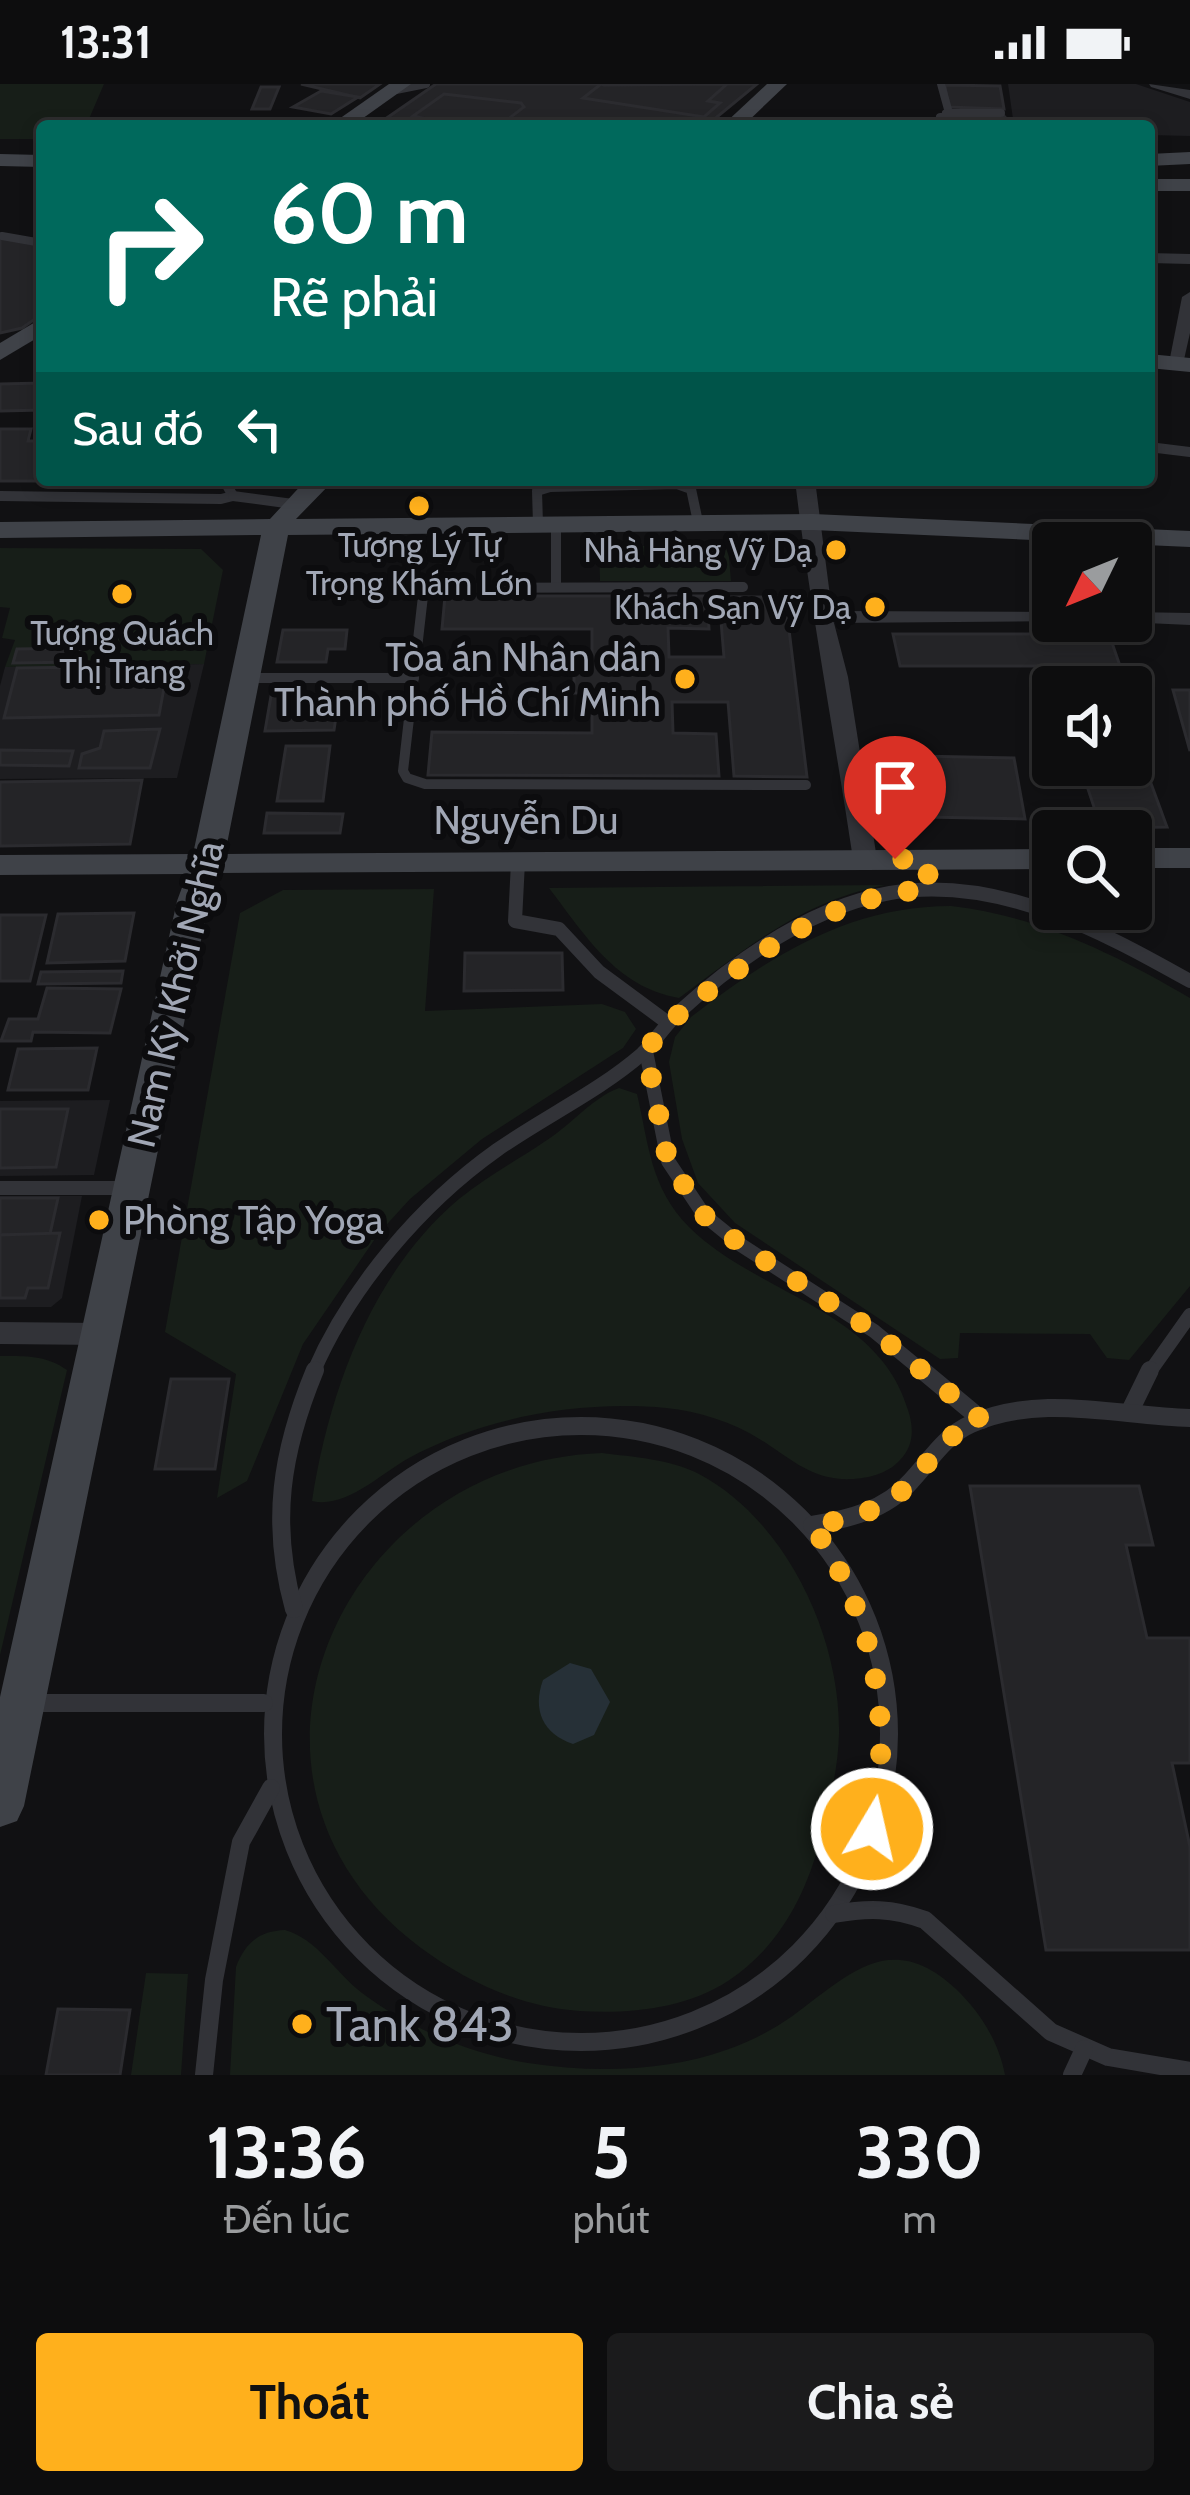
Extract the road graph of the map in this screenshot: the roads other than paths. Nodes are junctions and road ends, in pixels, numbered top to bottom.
1 (426, 84) edge
2 (778, 84) edge
3 (941, 84) edge
4 (1156, 84) edge
5 (397, 88) edge
6 (1190, 95) edge
7 (949, 113) junction
8 (1001, 113) dead end
9 (348, 120) edge
10 (741, 120) edge
11 (941, 120) edge
12 (0, 148) edge
13 (36, 148) edge
14 (1155, 149) edge
15 (1190, 154) edge
16 (1155, 159) edge
17 (0, 160) edge
18 (36, 160) edge
19 (0, 171) edge
20 (36, 171) edge
21 (1155, 171) edge
22 (1190, 171) edge
23 (1155, 185) edge
24 (1190, 185) edge
25 (2, 236) edge
26 (36, 243) edge
27 (1155, 258) edge
28 (1190, 259) edge
29 (1190, 297) edge
30 (26, 335) edge
31 (0, 353) edge
32 (1171, 363) edge
33 (1155, 448) edge
34 (1190, 452) edge
35 (227, 486) edge
36 (315, 486) edge
37 (630, 486) edge
38 (682, 486) edge
39 (806, 486) edge
40 (0, 496) edge
41 (233, 496) junction
42 (284, 515) junction
43 (698, 522) junction
44 (814, 522) junction
45 (547, 524) junction
46 (0, 530) edge
47 (1190, 539) edge
48 (556, 586) junction
49 (743, 586) dead end
50 (823, 617) junction
51 (1032, 618) edge
52 (1152, 618) edge
53 (1190, 619) edge
54 (243, 678) junction
55 (414, 678) junction
56 (806, 785) dead end
57 (1152, 858) edge
58 (1190, 858) edge
59 (865, 860) junction
60 (518, 862) junction
61 (1032, 862) edge
62 (206, 863) junction
63 (0, 865) edge
64 (928, 874) junction
65 (1190, 981) edge
66 (668, 1023) junction
67 (646, 1051) junction
68 (0, 1188) edge
69 (131, 1188) junction
70 (1190, 1315) edge
71 (0, 1334) edge
72 (100, 1334) junction
73 (1130, 1411) junction
74 (1190, 1418) edge
75 (982, 1420) junction
76 (812, 1525) junction
77 (294, 1610) junction
78 (12, 1703) edge
79 (264, 1703) junction
80 (272, 1788) junction
81 (0, 1806) edge
82 (834, 1914) junction
83 (1084, 2049) junction
84 (1190, 2071) edge
85 (204, 2075) edge
86 (1072, 2075) edge

1 - 5 lane
2 - 10 street
3 - 7 lane
4 - 6 street
5 - 9 street
7 - 8 lane
7 - 11 lane
12 - 13 street
14 - 15 street
15 - 16 street
17 - 18 street
19 - 20 street
21 - 22 street
23 - 24 street
25 - 26 lane
27 - 28 street
29 - 32 street
30 - 31 street
33 - 34 lane
35 - 41 lane
36 - 42 street
37 - 45 lane
38 - 43 lane
39 - 44 street
40 - 41 lane
41 - 42 lane
42 - 45 street
42 - 46 street
42 - 54 street, Nam Kỳ Khởi Nghĩa
43 - 44 street
43 - 45 street
44 - 47 street
44 - 50 street
45 - 48 lane
48 - 49 lane
48 - 55 lane
50 - 51 street
50 - 59 street
52 - 53 street
54 - 55 lane
54 - 62 street, Nam Kỳ Khởi Nghĩa
55 - 56 lane
57 - 58 street
59 - 60 street, Nguyễn Du
59 - 64 street, Nguyễn Du
60 - 62 street, Nguyễn Du
60 - 66 lane
61 - 64 street, Nguyễn Du
62 - 63 street, Nguyễn Du
62 - 69 street, Nam Kỳ Khởi Nghĩa
64 - 65 lane
64 - 66 lane
66 - 67 lane
67 - 75 lane
67 - 77 lane
68 - 69 lane
69 - 72 street, Nam Kỳ Khởi Nghĩa
70 - 73 lane
71 - 72 street
72 - 78 street, Nam Kỳ Khởi Nghĩa
73 - 74 lane
73 - 75 lane
75 - 76 lane
76 - 77 lane
76 - 82 lane
77 - 79 lane
78 - 79 lane
78 - 81 street, Nam Kỳ Khởi Nghĩa
79 - 80 lane
80 - 82 lane
80 - 85 lane
82 - 83 lane
83 - 84 lane
83 - 86 lane

